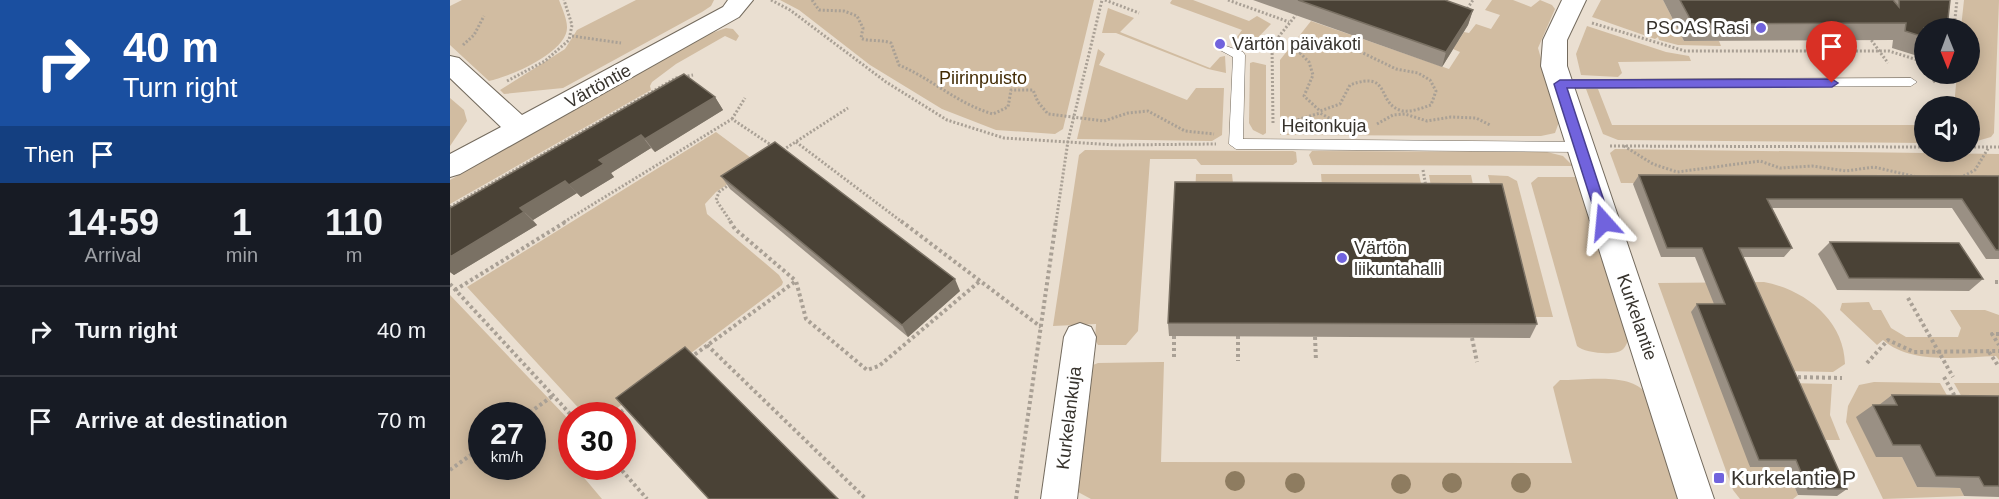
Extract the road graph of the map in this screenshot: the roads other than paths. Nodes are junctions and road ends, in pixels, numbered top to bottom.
1 (741, 0) edge
2 (1570, 7) edge
3 (1226, 50) dead end
4 (453, 57) edge
5 (1906, 82) road end
6 (1560, 84) junction
7 (520, 129) junction
8 (1580, 147) junction
9 (450, 167) edge
10 (1080, 337) dead end
11 (1059, 499) edge
12 (1696, 499) edge

1 - 7 street, Värtöntie
2 - 6 street, Kurkelantie
3 - 8 lane, Heitonkuja
4 - 7 street
5 - 6 lane
6 - 8 street, Kurkelantie
7 - 9 street, Värtöntie
8 - 12 street, Kurkelantie
10 - 11 street, Kurkelankuja

